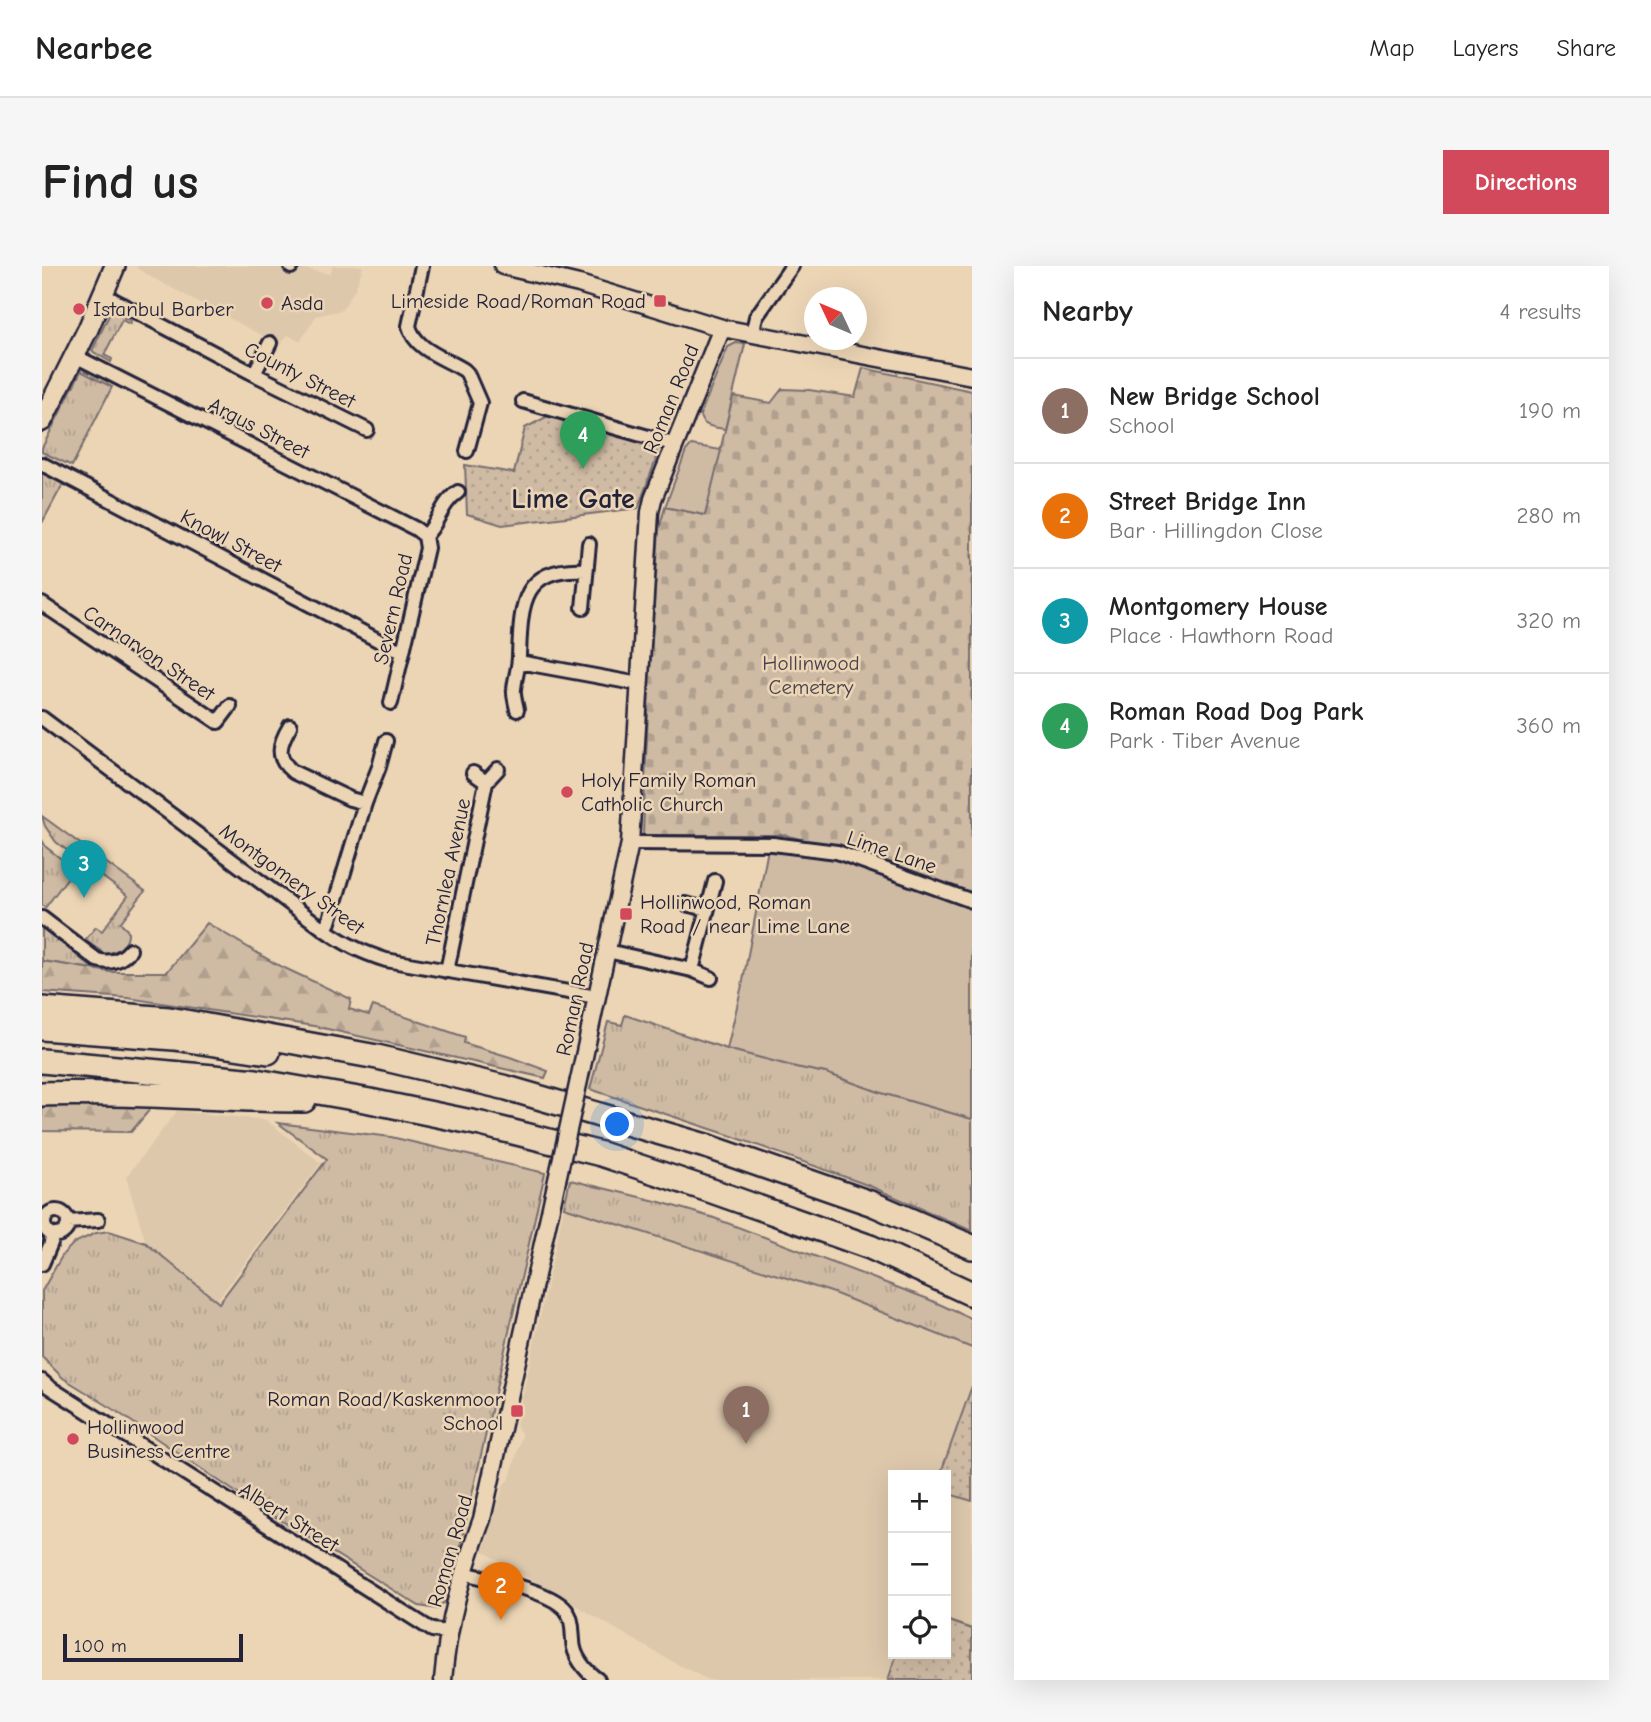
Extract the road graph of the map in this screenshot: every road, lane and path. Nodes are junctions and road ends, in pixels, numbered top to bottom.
1 (116, 266) edge
2 (422, 266) edge
3 (503, 266) edge
4 (792, 266) edge
5 (525, 268) edge
6 (104, 295) junction
7 (722, 328) junction
8 (752, 334) junction
9 (270, 343) dead end
10 (75, 356) junction
11 (254, 374) junction
12 (972, 376) edge
13 (523, 401) dead end
14 (42, 421) edge
15 (367, 430) dead end
16 (676, 445) junction
17 (467, 451) dead end
18 (42, 464) edge
19 (458, 492) dead end
20 (425, 536) junction
21 (589, 544) dead end
22 (586, 570) junction
23 (42, 604) edge
24 (583, 608) dead end
25 (403, 650) junction
26 (519, 662) junction
27 (639, 684) junction
28 (500, 690) dead end
29 (513, 692) junction
30 (391, 704) dead end
31 (230, 706) dead end
32 (517, 710) dead end
33 (42, 718) edge
34 (290, 726) dead end
35 (386, 741) dead end
36 (498, 769) dead end
37 (472, 773) dead end
38 (486, 782) junction
39 (365, 803) junction
40 (629, 843) junction
41 (715, 881) dead end
42 (972, 901) edge
43 (685, 904) dead end
44 (707, 909) junction
45 (42, 918) edge
46 (325, 930) junction
47 (130, 950) dead end
48 (607, 951) junction
49 (692, 970) junction
50 (447, 971) junction
51 (711, 978) dead end
52 (597, 997) junction
53 (42, 1009) edge
54 (42, 1028) edge
55 (42, 1060) edge
56 (507, 1088) junction
57 (42, 1094) edge
58 (370, 1101) junction
59 (98, 1220) dead end
60 (43, 1221) edge
61 (68, 1222) junction
62 (52, 1234) junction
63 (972, 1247) edge
64 (42, 1264) edge
65 (972, 1294) edge
66 (42, 1381) edge
67 (463, 1573) junction
68 (448, 1632) junction
69 (443, 1680) edge
70 (598, 1680) edge

1 - 6 main road
2 - 17 street
3 - 5 street
4 - 8 street
5 - 7 street
6 - 10 main road
6 - 11 street, County Street
7 - 8 street
7 - 16 street, Roman Road
8 - 12 street
9 - 11 street
10 - 14 main road
10 - 20 street, Argus Street
11 - 15 street, County Street
13 - 16 street
16 - 27 street, Roman Road
18 - 25 street, Knowl Street
19 - 20 street, Severn Road
20 - 25 street, Severn Road
21 - 22 street
22 - 24 street
22 - 26 street
23 - 31 street, Carnarvon Street
25 - 30 street, Severn Road
26 - 27 street
26 - 29 street
27 - 40 street, Roman Road
28 - 29 street
29 - 32 street
33 - 46 street, Montgomery Street
34 - 39 street
35 - 39 street
36 - 38 street, Thornlea Avenue
37 - 38 street, Thornlea Avenue
38 - 50 street, Thornlea Avenue
39 - 46 street
40 - 42 street, Lime Lane
40 - 48 street, Roman Road
41 - 44 street
43 - 44 street
44 - 49 street
45 - 47 street
46 - 50 street, Montgomery Street
48 - 49 street
48 - 52 street, Roman Road
49 - 51 street
50 - 52 street, Montgomery Street
52 - 67 street, Roman Road, bridge
53 - 56 highway
54 - 56 highway
55 - 58 highway
56 - 63 highway
57 - 58 highway
58 - 65 highway
59 - 61 street
60 - 61 street
60 - 62 street
61 - 62 street
62 - 64 street
66 - 68 street, Albert Street
67 - 68 street, Roman Road
67 - 70 street
68 - 69 street, Roman Road

